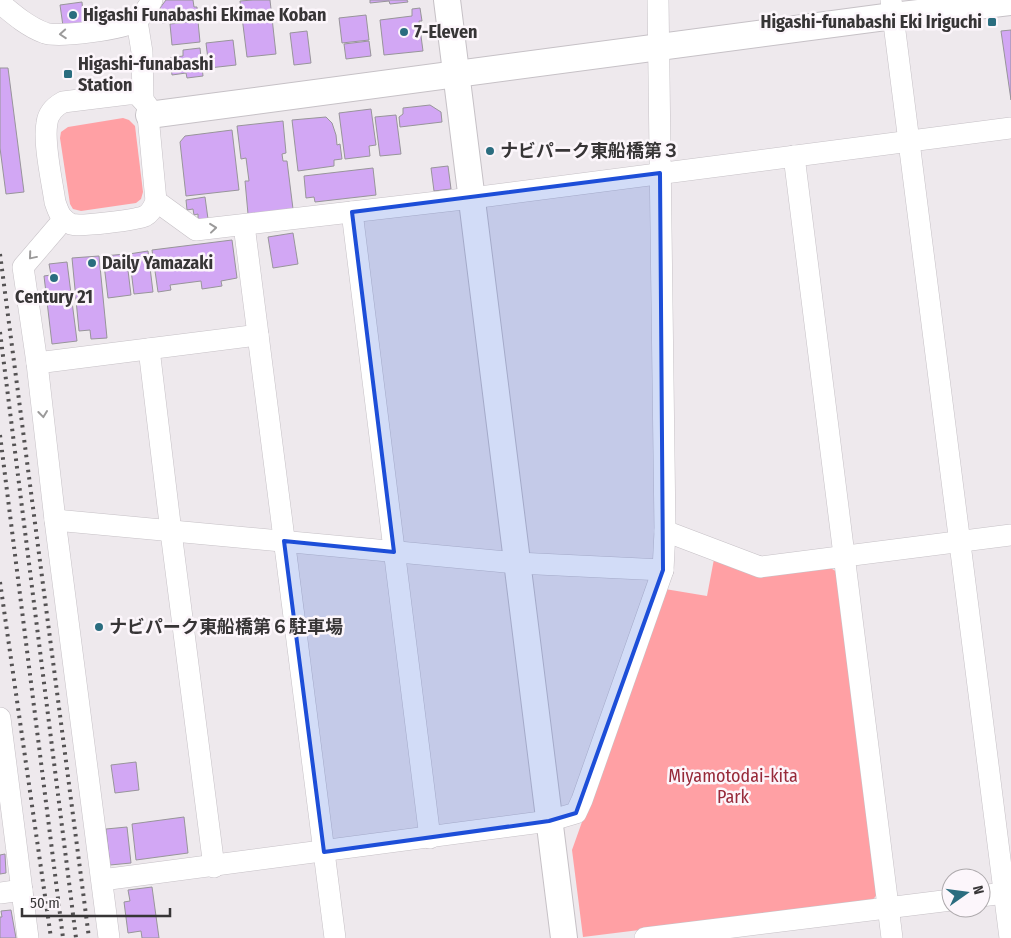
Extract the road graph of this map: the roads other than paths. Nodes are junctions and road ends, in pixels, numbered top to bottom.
1 (152, 0) edge
2 (447, 0) edge
3 (658, 0) edge
4 (1011, 2) edge
5 (0, 3) edge
6 (892, 8) edge
7 (137, 21) junction
8 (658, 48) junction
9 (457, 74) junction
10 (146, 107) junction
11 (1011, 128) edge
12 (908, 140) junction
13 (794, 156) junction
14 (660, 172) junction
15 (472, 198) junction
16 (156, 201) junction
17 (352, 212) junction
18 (64, 219) junction
19 (244, 225) junction
20 (258, 334) junction
21 (149, 349) junction
22 (37, 363) junction
23 (55, 520) junction
24 (665, 531) junction
25 (171, 532) junction
26 (1011, 535) edge
27 (284, 541) junction
28 (961, 541) junction
29 (394, 552) junction
30 (843, 556) junction
31 (516, 563) junction
32 (663, 570) junction
33 (0, 718) edge
34 (549, 821) junction
35 (430, 838) junction
36 (324, 852) junction
37 (214, 866) junction
38 (102, 880) junction
39 (22, 890) junction
40 (0, 893) edge
41 (1004, 893) junction
42 (991, 895) edge
43 (941, 901) edge
44 (888, 907) junction
45 (780, 929) edge
46 (669, 936) edge
47 (28, 938) edge
48 (109, 938) edge
49 (334, 938) edge
50 (564, 938) edge
51 (645, 938) edge
52 (892, 938) edge
53 (1010, 938) edge

1 - 7 street
2 - 9 street
3 - 8 street
4 - 6 street
7 -> 5 street
6 - 8 street
6 - 12 street
7 - 10 street
8 - 9 street
8 - 14 street
9 - 10 street
9 - 15 street
10 - 16 street
10 - 18 street
11 - 12 street
12 - 13 street
12 - 28 street
13 - 14 street
13 - 30 street
14 - 15 street
14 - 24 street
15 - 17 street
15 - 31 street
16 - 18 street
16 -> 19 street
17 - 19 street
17 - 29 street
18 -> 22 street
19 - 20 street
20 - 21 street
20 - 27 street
21 - 22 street
21 - 25 street
22 -> 23 street
23 - 25 street
23 - 38 street
24 - 30 street
24 - 32 street
25 - 27 street
25 - 37 street
26 - 28 street
27 - 29 street
27 - 36 street
28 - 30 street
28 - 41 street
29 - 31 street
29 - 35 street
30 - 44 street
31 - 32 street
31 - 34 street
32 - 34 street
33 - 39 street
34 - 35 street
34 - 50 street
35 - 36 street
36 - 37 street
36 - 49 street
37 - 38 street
38 - 48 street
39 - 40 street
39 - 47 street
41 - 42 street
41 - 53 street
43 - 44 street
44 - 45 street
44 - 52 street
45 - 46 street
46 - 51 street

